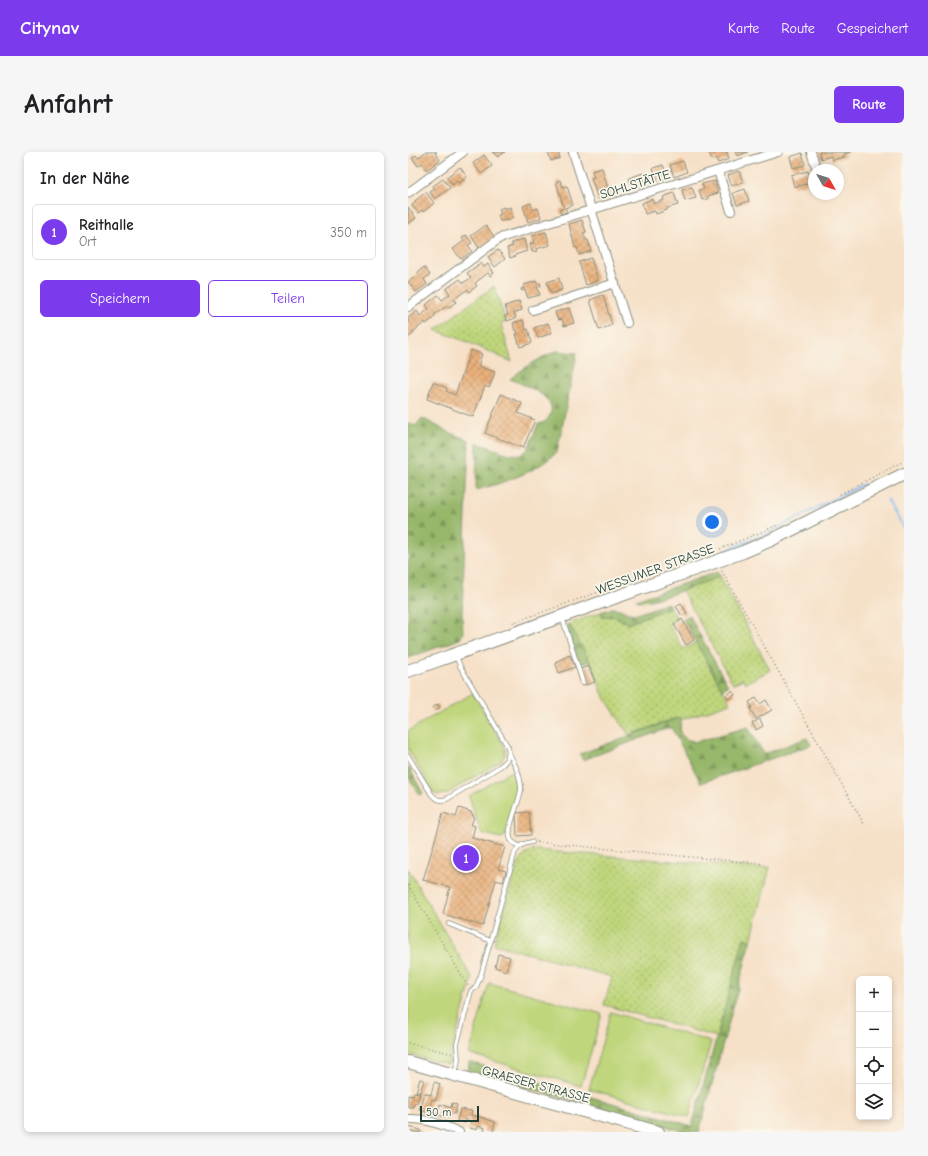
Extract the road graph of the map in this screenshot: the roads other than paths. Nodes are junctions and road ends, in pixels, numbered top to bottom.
1 (463, 152) edge
2 (573, 152) edge
3 (778, 152) edge
4 (811, 152) edge
5 (814, 164) edge
6 (718, 171) junction
7 (408, 193) edge
8 (591, 210) junction
9 (731, 211) dead end
10 (615, 284) junction
11 (408, 307) edge
12 (533, 310) dead end
13 (627, 323) dead end
14 (904, 474) edge
15 (562, 617) junction
16 (456, 654) junction
17 (408, 671) edge
18 (582, 683) dead end
19 (509, 753) junction
20 (408, 756) edge
21 (532, 842) road end
22 (519, 846) junction
23 (448, 924) dead end
24 (491, 940) junction
25 (408, 1062) edge
26 (455, 1076) junction
27 (408, 1119) edge
28 (459, 1132) edge
29 (658, 1132) edge

1 - 7 street
2 - 8 street
3 - 6 street, SOHLSTÄTTE
4 - 5 street
6 - 8 street, SOHLSTÄTTE
6 - 9 street
8 - 10 street
8 - 11 street, SOHLSTÄTTE
10 - 12 street
10 - 13 street
14 - 15 main road, WESSUMER STRASSE
15 - 16 main road, WESSUMER STRASSE
15 - 18 lane
16 - 17 main road, WESSUMER STRASSE
16 - 19 lane
19 - 20 lane
19 - 22 lane
21 - 22 lane
22 - 24 lane
23 - 24 lane
24 - 26 lane
25 - 26 main road, GRAESER STRASSE
26 - 29 main road, GRAESER STRASSE
27 - 28 street

